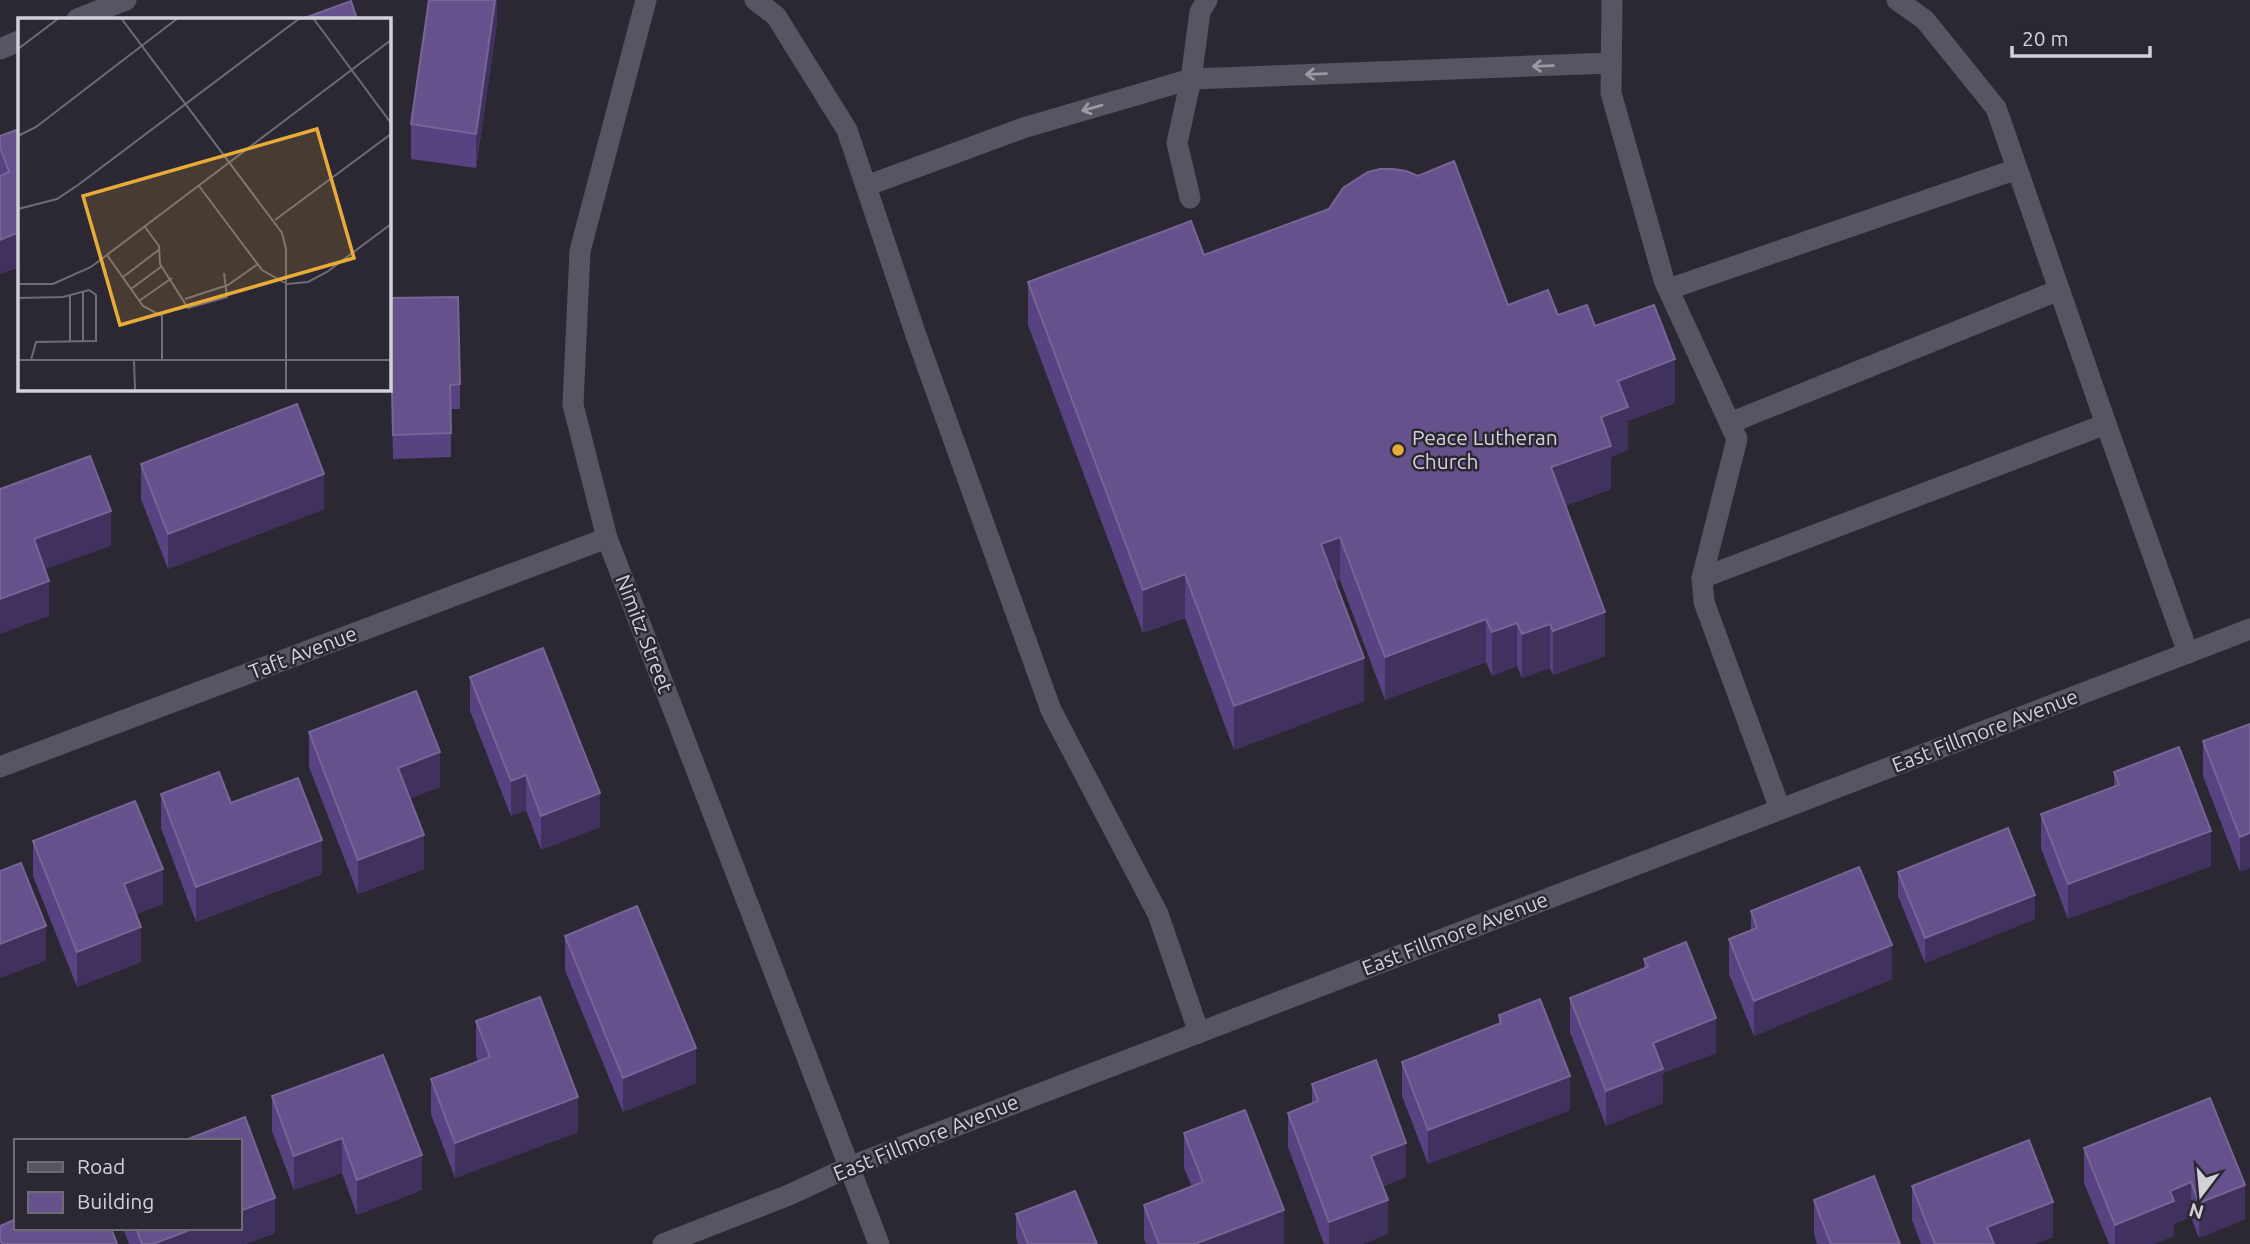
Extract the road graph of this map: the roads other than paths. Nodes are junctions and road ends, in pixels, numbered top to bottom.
1 (127, 0) edge
2 (646, 0) edge
3 (755, 0) edge
4 (1207, 0) edge
5 (1612, 0) edge
6 (1897, 0) edge
7 (80, 18) edge
8 (18, 41) edge
9 (0, 49) edge
10 (1611, 63) junction
11 (1191, 79) junction
12 (2017, 169) junction
13 (866, 186) junction
14 (1190, 198) dead end
15 (1669, 289) junction
16 (2059, 290) junction
17 (1730, 423) junction
18 (2106, 424) junction
19 (607, 538) junction
20 (1702, 578) junction
21 (2250, 629) edge
22 (2188, 653) junction
23 (0, 767) edge
24 (1780, 810) junction
25 (1199, 1032) junction
26 (849, 1167) junction
27 (663, 1244) edge
28 (879, 1244) edge

1 - 7 street
2 - 19 street, Nimitz Street
3 - 13 street
4 - 11 street
5 - 10 street
6 - 12 street
8 - 9 street
10 -> 11 street
10 - 15 street
11 -> 13 street
11 - 14 street
12 - 15 street
12 - 16 street
13 - 25 street
15 - 17 street
16 - 17 street
16 - 18 street
17 - 20 street
18 - 20 street
18 - 22 street
19 - 23 street, Taft Avenue
19 - 26 street, Nimitz Street
20 - 24 street
21 - 22 street, East Fillmore Avenue
22 - 24 street, East Fillmore Avenue
24 - 25 street, East Fillmore Avenue
25 - 26 street, East Fillmore Avenue
26 - 27 street, East Fillmore Avenue
26 - 28 street, Nimitz Street

